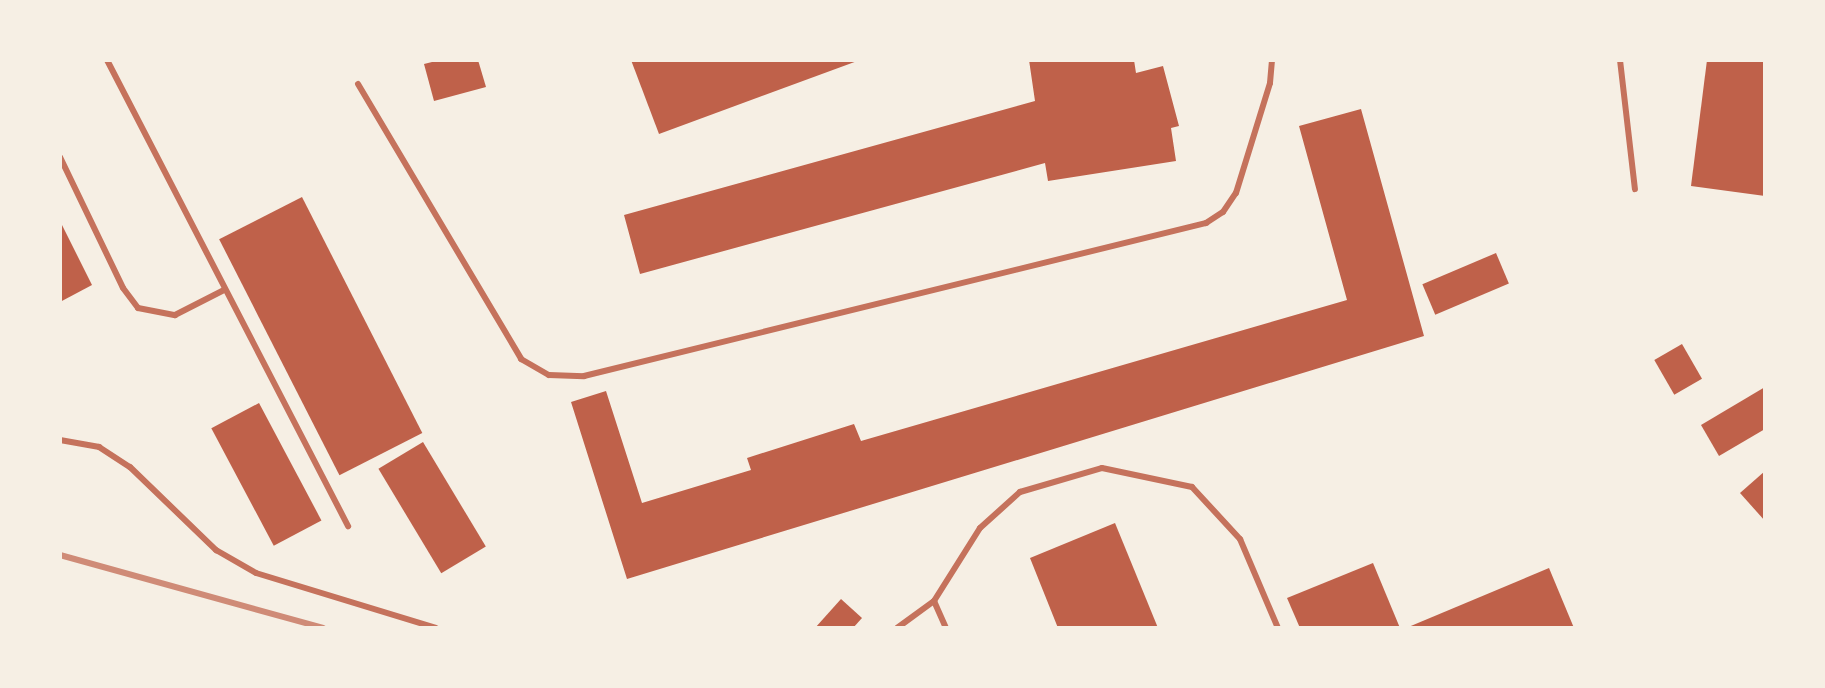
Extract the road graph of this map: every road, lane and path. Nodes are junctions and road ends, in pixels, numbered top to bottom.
1 (107, 60) edge
2 (1272, 60) edge
3 (1620, 60) edge
4 (358, 84) dead end
5 (60, 157) edge
6 (1635, 189) dead end
7 (224, 290) junction
8 (60, 440) edge
9 (348, 526) dead end
10 (934, 601) junction
11 (436, 628) edge
12 (897, 628) edge
13 (946, 628) edge
14 (1278, 628) edge

1 - 7 lane
2 - 4 lane
3 - 6 lane
5 - 7 lane
7 - 9 lane
8 - 11 lane
10 - 12 lane
10 - 13 lane
10 - 14 lane

